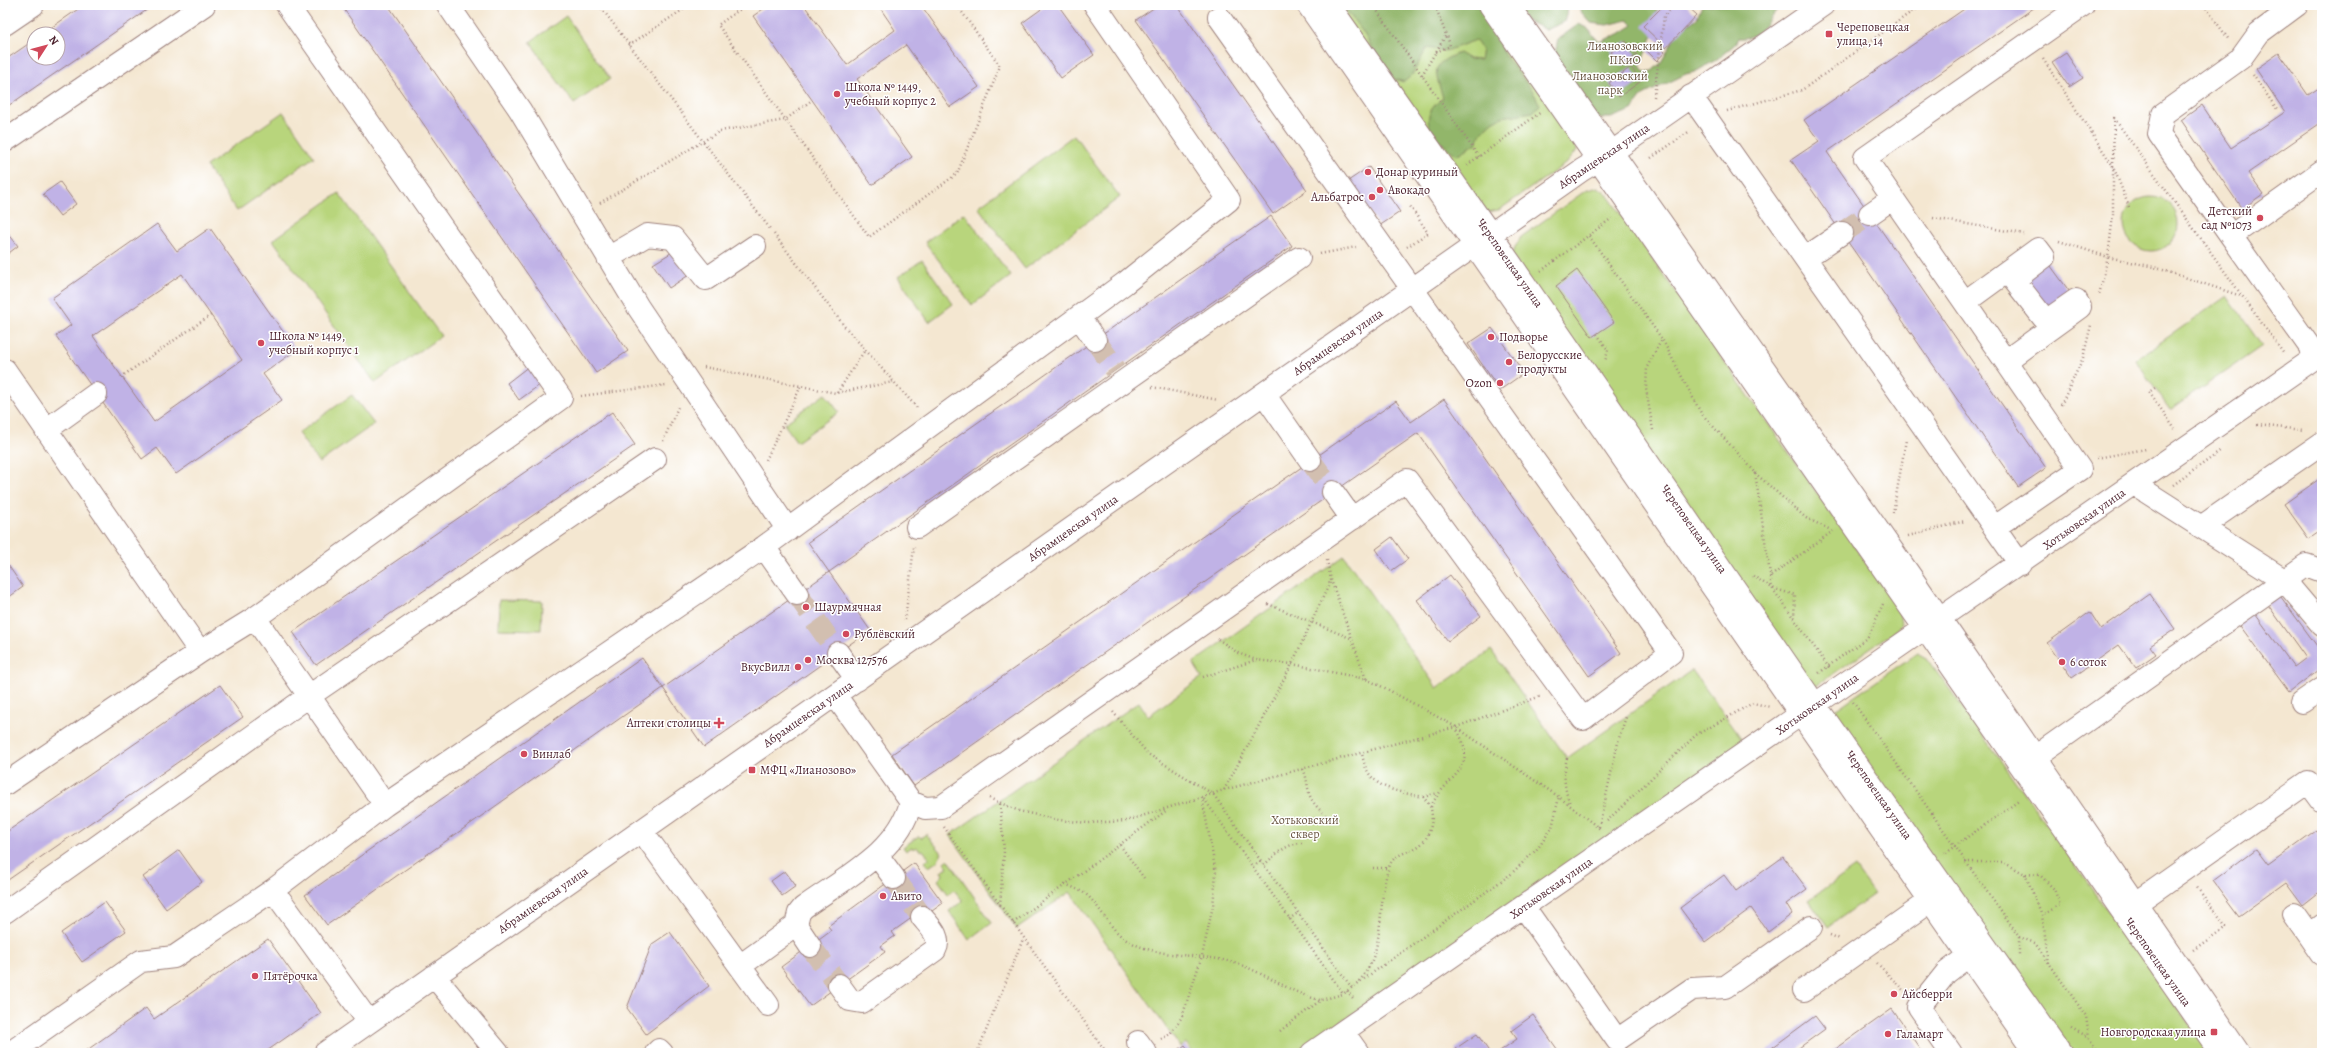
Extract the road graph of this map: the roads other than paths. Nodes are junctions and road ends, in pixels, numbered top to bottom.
1 (32, 5) edge
2 (204, 5) edge
3 (286, 5) edge
4 (448, 5) edge
5 (1095, 5) edge
6 (1308, 5) edge
7 (1328, 5) edge
8 (1490, 5) edge
9 (1508, 5) edge
10 (1823, 5) edge
11 (2083, 5) edge
12 (2297, 5) edge
13 (1219, 17) dead end
14 (5, 24) edge
15 (1691, 96) junction
16 (5, 141) edge
17 (1605, 156) junction
18 (2322, 171) edge
19 (1893, 198) junction
20 (1870, 214) tunnel mouth
21 (1842, 233) tunnel mouth
22 (2231, 236) junction
23 (1484, 240) junction
24 (755, 246) dead end
25 (608, 258) junction
26 (1299, 258) road end
27 (1806, 258) junction
28 (1412, 290) junction
29 (1965, 302) junction
30 (1078, 317) junction
31 (1095, 340) tunnel mouth
32 (2320, 355) edge
33 (2007, 360) junction
34 (5, 370) edge
35 (96, 394) dead end
36 (12, 395) edge
37 (1255, 400) junction
38 (46, 430) junction
39 (2315, 437) edge
40 (656, 459) road end
41 (1310, 460) tunnel mouth
42 (2134, 484) junction
43 (1333, 492) tunnel mouth
44 (1352, 519) junction
45 (1991, 522) junction
46 (917, 527) road end
47 (2201, 527) junction
48 (788, 530) junction
49 (764, 547) junction
50 (2020, 564) junction
51 (2322, 571) edge
52 (2284, 580) junction
53 (797, 594) tunnel mouth
54 (255, 618) junction
55 (1933, 623) junction
56 (2322, 625) edge
57 (200, 652) junction
58 (838, 653) tunnel mouth
59 (857, 680) junction
60 (2322, 688) edge
61 (835, 695) junction
62 (309, 696) junction
63 (2302, 702) dead end
64 (1809, 711) junction
65 (2035, 758) junction
66 (5, 784) edge
67 (2322, 801) edge
68 (911, 802) junction
69 (384, 805) junction
70 (642, 831) junction
71 (877, 854) junction
72 (894, 878) tunnel mouth
73 (273, 890) junction
74 (1930, 901) junction
75 (2135, 904) junction
76 (1524, 907) junction
77 (5, 912) edge
78 (2294, 914) dead end
79 (922, 917) tunnel mouth
80 (796, 925) junction
81 (1811, 927) dead end
82 (2316, 930) edge
83 (810, 946) tunnel mouth
84 (2322, 954) edge
85 (1968, 956) junction
86 (740, 966) junction
87 (434, 976) junction
88 (839, 985) tunnel mouth
89 (1804, 990) dead end
90 (768, 1005) dead end
91 (369, 1022) junction
92 (1343, 1032) junction
93 (1616, 1046) edge
94 (10, 1053) edge
95 (324, 1053) edge
96 (498, 1053) edge
97 (656, 1053) edge
98 (662, 1053) edge
99 (1312, 1053) edge
100 (1358, 1053) edge
101 (1951, 1053) edge
102 (2036, 1053) edge
103 (2061, 1053) edge
104 (2221, 1053) edge
105 (2239, 1053) edge

1 - 14 street
2 - 16 street
3 - 54 street
4 - 25 street
5 - 30 street
6 - 23 street, Череповецкая улица
7 - 23 street, Череповецкая улица
8 - 17 street, Череповецкая улица
9 - 17 street, Череповецкая улица
10 - 15 street, Абрамцевская улица
11 - 19 street
12 - 22 street
13 - 28 street
15 - 17 street, Абрамцевская улица
15 - 27 street
17 - 23 street, Абрамцевская улица
17 - 55 street, Череповецкая улица
18 - 22 street
19 - 20 street
19 - 29 street
21 - 27 street
22 - 32 street
23 - 28 street, Абрамцевская улица
23 - 64 street, Череповецкая улица
24 - 25 street
25 - 48 street
26 - 46 street
27 - 45 street
28 - 37 street, Абрамцевская улица
28 - 44 street
29 - 33 street
29 - 33 street
30 - 31 street
30 - 48 street
32 - 42 street, Хотьковская улица
33 - 45 street
34 - 36 street
35 - 38 street
36 - 38 street
37 - 41 street
37 - 59 street, Абрамцевская улица
38 - 57 street
39 - 47 street
40 - 62 street
42 - 47 street
42 - 50 street, Хотьковская улица
43 - 44 street
44 - 68 street
45 - 50 street
47 - 52 street
48 - 49 street
49 - 53 street
49 - 69 street
50 - 55 street, Хотьковская улица
51 - 52 street
52 - 56 street
52 - 65 street
54 - 57 street
54 - 62 street
55 - 64 street, Хотьковская улица
55 - 65 street, Череповецкая улица
55 - 104 street, Череповецкая улица
57 - 66 street
58 - 59 street
59 - 61 street, Абрамцевская улица
60 - 63 street
61 - 68 street
61 - 70 street, Абрамцевская улица
62 - 69 street
62 - 77 street
64 - 74 street, Череповецкая улица
64 - 76 street, Хотьковская улица
64 - 103 street, Череповецкая улица
65 - 75 street, Череповецкая улица
67 - 75 street
68 - 71 street
69 - 73 street
70 - 86 street
70 - 87 street, Абрамцевская улица
71 - 72 street
71 - 80 street
73 - 91 street
73 - 94 street
74 - 85 street, Череповецкая улица
74 - 89 street
75 - 105 street, Череповецкая улица
76 - 92 street, Хотьковская улица
76 - 93 street
78 - 82 street
79 - 88 street
80 - 83 street
80 - 86 street
81 - 93 street
82 - 84 street
85 - 101 street
85 - 102 street, Череповецкая улица
86 - 90 street
87 - 91 street, Абрамцевская улица
87 - 96 street
91 - 95 street, Абрамцевская улица
92 - 99 street, Хотьковская улица
92 - 100 street
97 - 98 street

